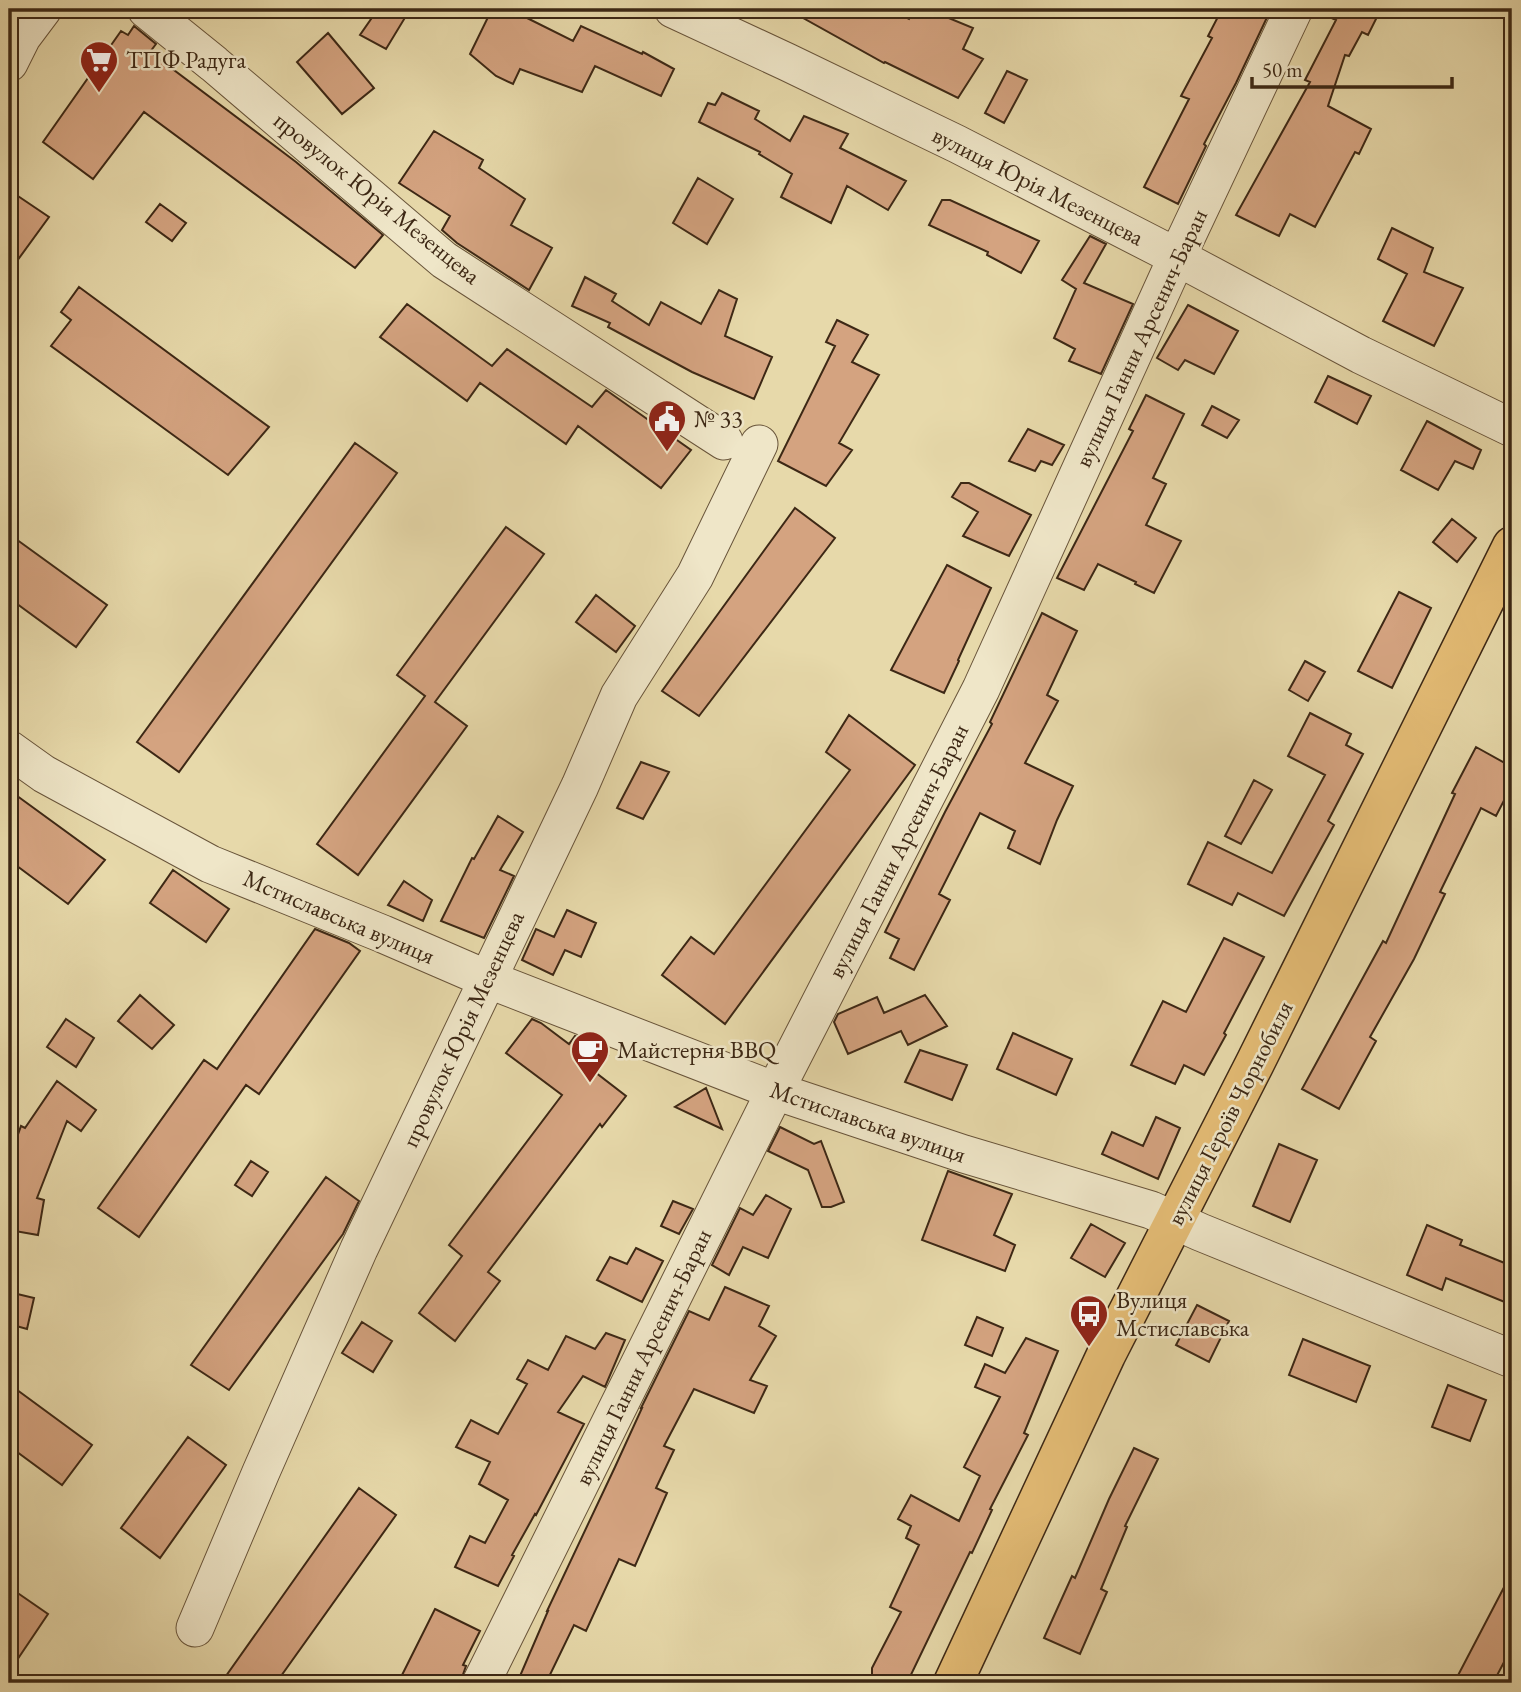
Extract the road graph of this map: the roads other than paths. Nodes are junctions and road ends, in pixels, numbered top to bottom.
1 (146, 9) edge
2 (673, 9) edge
3 (1294, 9) edge
4 (1177, 257) junction
5 (1512, 428) edge
6 (1512, 547) edge
7 (9, 748) edge
8 (488, 979) junction
9 (775, 1091) junction
10 (1175, 1220) junction
11 (1512, 1359) edge
12 (195, 1629) dead end
13 (481, 1683) edge
14 (953, 1683) edge

1 - 8 street, провулок Юрія Мезенцева
2 - 4 street, вулиця Юрія Мезенцева
3 - 4 street, вулиця Ганни Арсенич-Баран
4 - 5 street, вулиця Юрія Мезенцева
4 - 9 street, вулиця Ганни Арсенич-Баран
6 - 10 main road, вулиця Героїв Чорнобиля
7 - 8 street, Мстиславська вулиця
8 - 9 street, Мстиславська вулиця
8 - 12 street, провулок Юрія Мезенцева
9 - 10 street, Мстиславська вулиця
9 - 13 street, вулиця Ганни Арсенич-Баран
10 - 11 street, Мстиславська вулиця
10 - 14 main road, вулиця Героїв Чорнобиля

